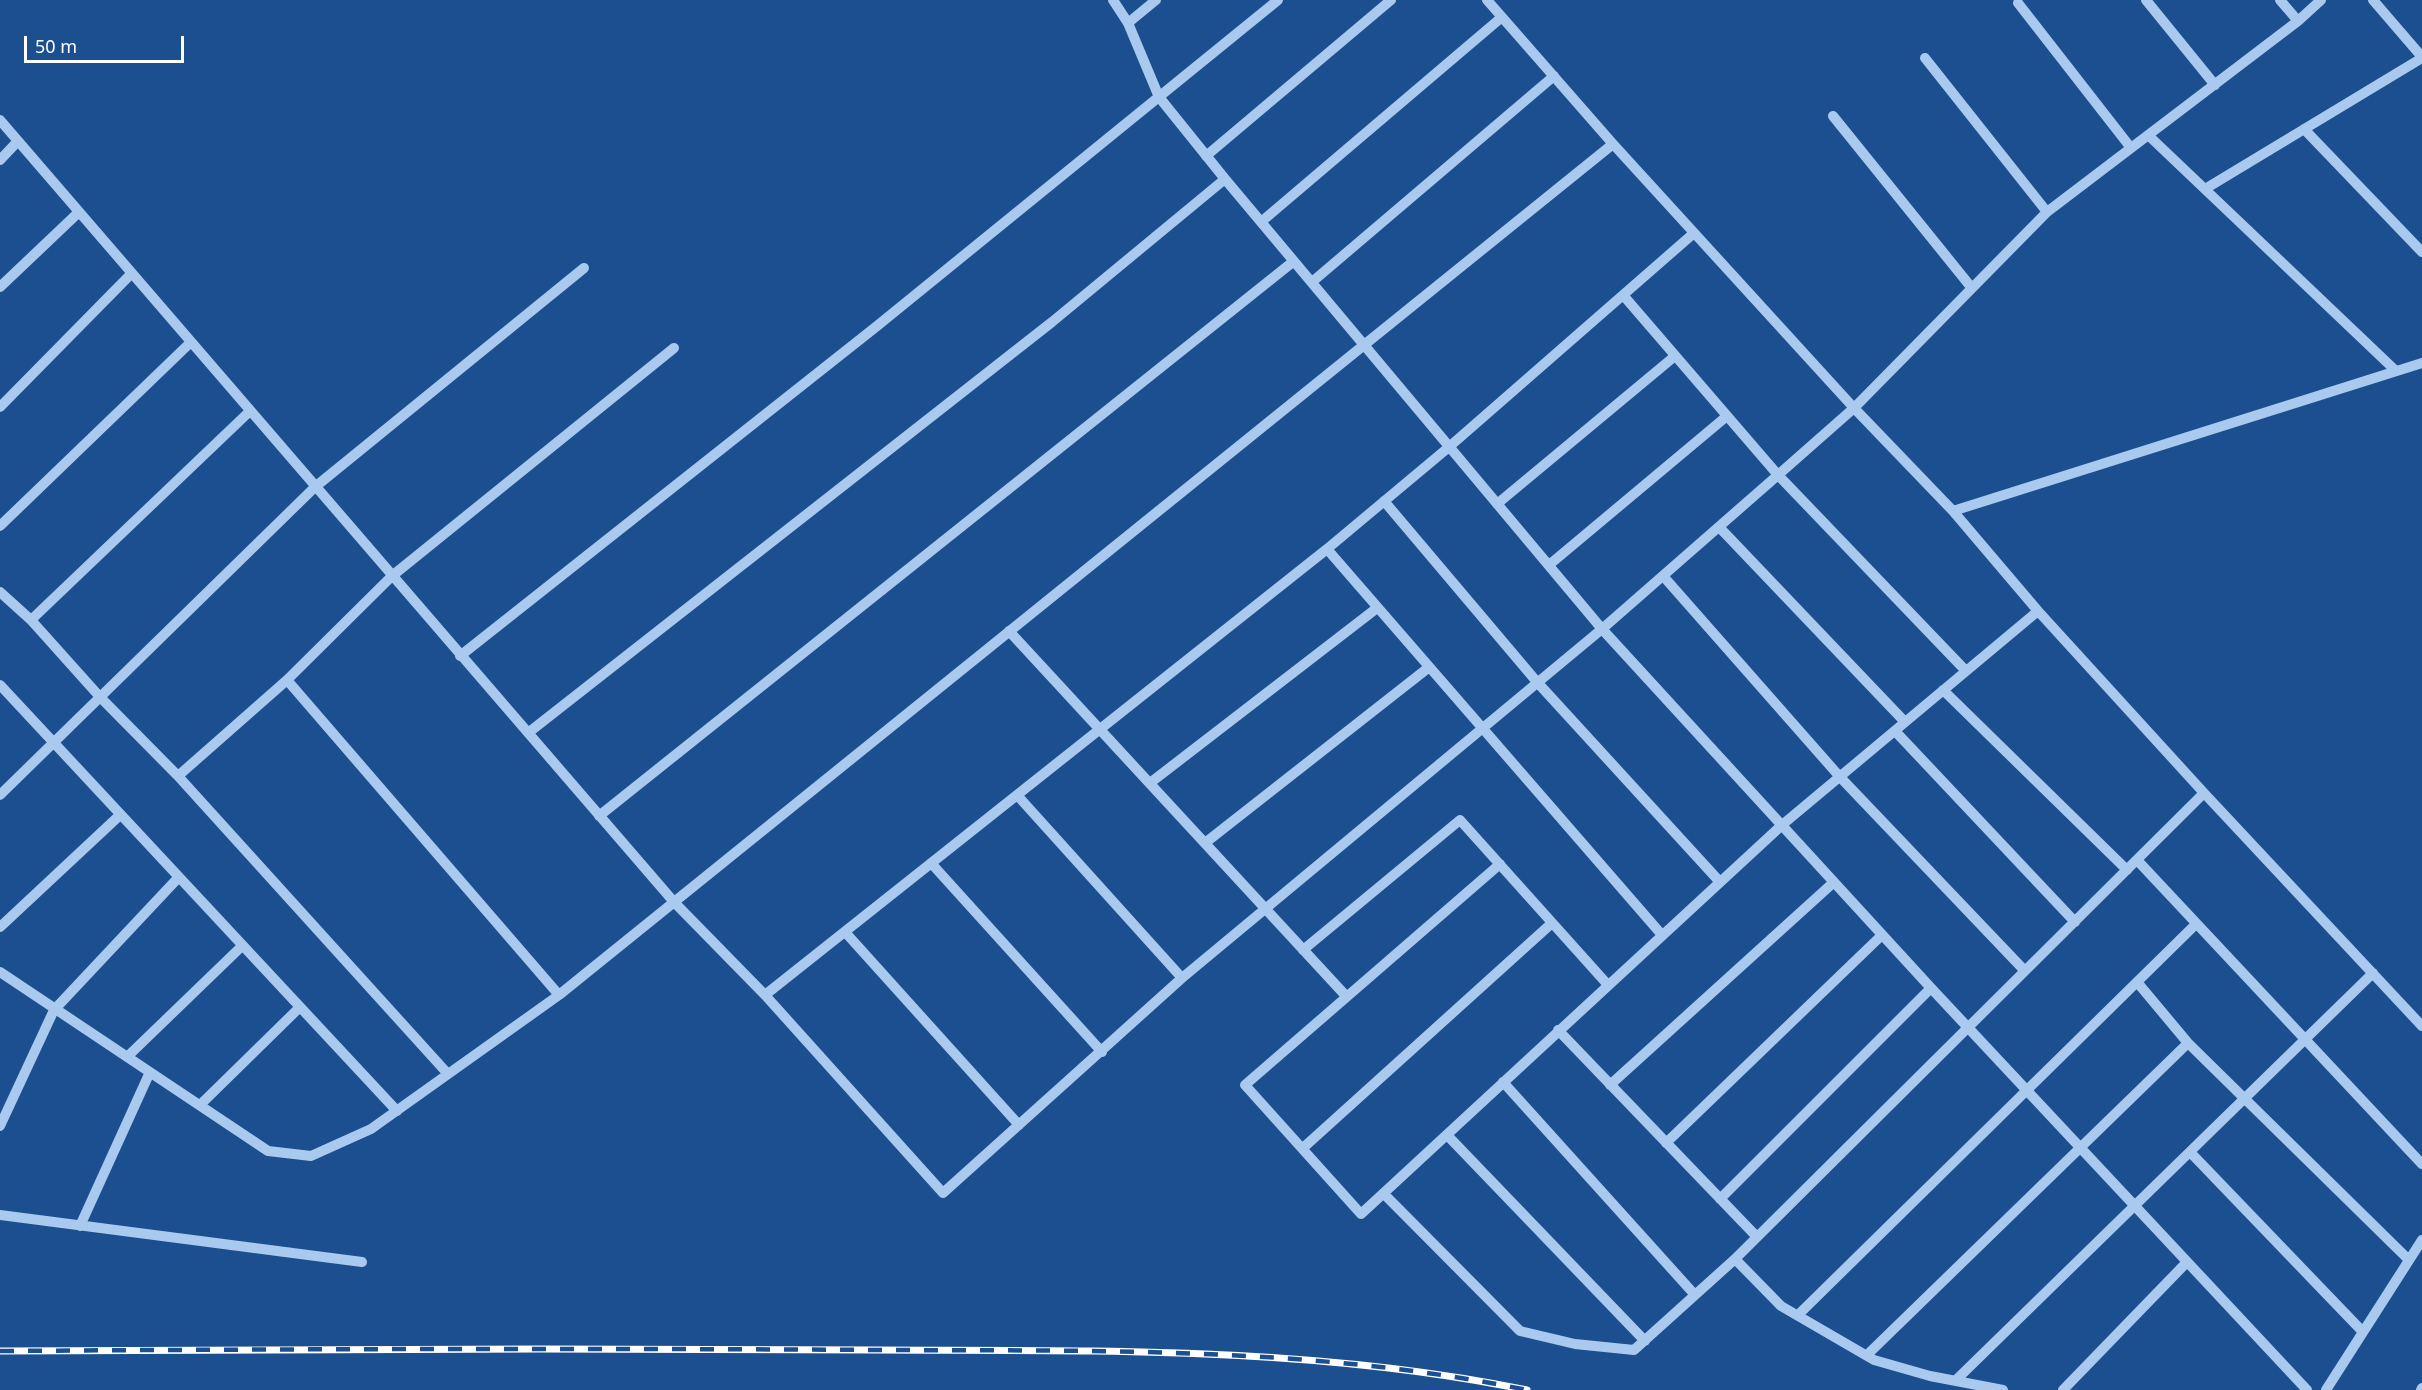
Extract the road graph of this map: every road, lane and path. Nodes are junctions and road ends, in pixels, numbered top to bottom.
1 (1113, 0) edge
2 (1156, 0) edge
3 (1278, 0) edge
4 (1391, 0) edge
5 (1487, 0) edge
6 (2146, 0) edge
7 (2280, 0) edge
8 (2321, 0) edge
9 (2373, 0) edge
10 (2018, 3) dead end
11 (1502, 17) junction
12 (2298, 21) junction
13 (1128, 23) junction
14 (2422, 57) edge
15 (1925, 58) dead end
16 (1554, 76) junction
17 (2215, 85) junction
18 (1159, 97) junction
19 (1833, 116) dead end
20 (0, 120) edge
21 (2304, 129) junction
22 (2148, 135) junction
23 (18, 141) junction
24 (1613, 144) junction
25 (2132, 148) junction
26 (1206, 156) junction
27 (0, 160) edge
28 (1225, 179) junction
29 (2205, 189) junction
30 (79, 212) junction
31 (2047, 212) junction
32 (1261, 222) junction
33 (1694, 233) junction
34 (2422, 252) edge
35 (1294, 261) junction
36 (584, 268) dead end
37 (132, 273) junction
38 (1312, 282) junction
39 (0, 287) edge
40 (1971, 287) junction
41 (1623, 295) junction
42 (191, 342) junction
43 (1364, 345) junction
44 (674, 348) dead end
45 (1675, 356) junction
46 (2422, 363) edge
47 (2396, 371) junction
48 (0, 407) edge
49 (1854, 408) junction
50 (250, 411) junction
51 (1727, 416) junction
52 (1449, 447) junction
53 (1778, 475) junction
54 (315, 487) junction
55 (1384, 501) junction
56 (1497, 504) junction
57 (1953, 511) junction
58 (0, 526) edge
59 (1720, 528) junction
60 (1327, 549) junction
61 (1549, 565) junction
62 (392, 576) junction
63 (1664, 577) junction
64 (0, 592) edge
65 (1377, 608) junction
66 (2038, 611) junction
67 (31, 620) junction
68 (1602, 629) junction
69 (1009, 631) junction
70 (460, 656) junction
71 (1428, 668) junction
72 (1966, 671) junction
73 (287, 680) junction
74 (1537, 682) junction
75 (0, 685) edge
76 (1943, 690) junction
77 (100, 698) junction
78 (1905, 722) junction
79 (1100, 729) junction
80 (1480, 729) junction
81 (1894, 731) junction
82 (528, 733) junction
83 (53, 744) junction
84 (178, 776) junction
85 (1840, 777) junction
86 (1150, 783) junction
87 (2204, 793) junction
88 (0, 795) edge
89 (1017, 795) junction
90 (120, 815) junction
91 (599, 816) junction
92 (1782, 825) junction
93 (1205, 843) junction
94 (2137, 860) junction
95 (931, 863) junction
96 (1500, 864) junction
97 (2127, 870) junction
98 (178, 878) junction
99 (1720, 882) junction
100 (1834, 882) junction
101 (674, 902) junction
102 (1264, 907) junction
103 (1552, 922) junction
104 (2075, 922) junction
105 (2196, 924) junction
106 (0, 927) edge
107 (845, 932) junction
108 (1882, 935) junction
109 (1662, 936) junction
110 (242, 946) junction
111 (1303, 950) junction
112 (2025, 970) junction
113 (0, 972) edge
114 (2373, 973) junction
115 (1182, 978) junction
116 (2137, 982) junction
117 (1608, 985) junction
118 (1931, 988) junction
119 (559, 995) junction
120 (765, 995) junction
121 (1346, 996) junction
122 (299, 1008) junction
123 (54, 1010) junction
124 (1968, 1026) junction
125 (2422, 1026) edge
126 (1558, 1030) junction
127 (2305, 1040) junction
128 (2188, 1043) junction
129 (1102, 1052) junction
130 (127, 1057) junction
131 (150, 1072) junction
132 (448, 1074) junction
133 (1503, 1082) junction
134 (1610, 1084) junction
135 (2028, 1089) junction
136 (2244, 1099) junction
137 (200, 1106) junction
138 (397, 1111) junction
139 (1019, 1125) junction
140 (0, 1126) edge
141 (1447, 1135) junction
142 (1666, 1143) junction
143 (2080, 1146) junction
144 (1303, 1148) junction
145 (2190, 1152) junction
146 (2422, 1164) edge
147 (1384, 1194) junction
148 (1720, 1199) junction
149 (2135, 1206) junction
150 (0, 1215) edge
151 (80, 1226) junction
152 (1756, 1237) junction
153 (2422, 1240) edge
154 (1734, 1259) junction
155 (2409, 1260) junction
156 (362, 1262) dead end
157 (2187, 1262) junction
158 (1695, 1295) junction
159 (1798, 1316) junction
160 (2363, 1332) junction
161 (1645, 1341) junction
162 (1867, 1355) junction
163 (1956, 1380) junction
164 (2003, 1390) edge
165 (2062, 1390) edge
166 (2307, 1390) edge
167 (2326, 1390) edge

1 - 13 street
2 - 13 street
3 - 18 street
4 - 26 street
5 - 11 street
6 - 17 street
7 - 12 street
8 - 12 street
9 - 14 street
10 - 25 street
11 - 16 street
11 - 32 street
12 - 17 street
13 - 18 street
14 - 21 street
15 - 31 street
16 - 24 street
16 - 38 street
17 - 22 street
18 - 26 street
18 - 70 street
19 - 40 street
20 - 23 street
21 - 29 street
21 - 34 street
22 - 25 street
22 - 29 street
23 - 27 street
23 - 30 street
24 - 33 street
24 - 43 street
25 - 31 street
26 - 28 street
28 - 32 street
28 - 82 street
29 - 47 street
30 - 37 street
30 - 39 street
31 - 40 street
32 - 35 street
33 - 41 street
33 - 49 street
35 - 38 street
35 - 91 street
36 - 54 street
37 - 42 street
37 - 48 street
38 - 43 street
40 - 49 street
41 - 45 street
41 - 52 street
42 - 50 street
42 - 58 street
43 - 52 street
43 - 69 street
44 - 62 street
45 - 51 street
45 - 56 street
46 - 47 street
47 - 57 street
49 - 53 street
49 - 57 street
50 - 54 street
50 - 67 street
51 - 53 street
51 - 61 street
52 - 55 street
52 - 56 street
53 - 59 street
53 - 72 street
54 - 62 street
54 - 77 street
55 - 60 street
55 - 74 street
56 - 61 street
57 - 66 street
59 - 63 street
59 - 78 street
60 - 65 street
60 - 79 street
61 - 68 street
62 - 70 street
62 - 73 street
63 - 68 street
63 - 85 street
64 - 67 street
65 - 71 street
65 - 86 street
66 - 72 street
66 - 87 street
67 - 77 street
68 - 74 street
68 - 92 street
69 - 79 street
69 - 101 street
70 - 82 street
71 - 80 street
71 - 93 street
72 - 76 street
73 - 84 street
73 - 119 street
74 - 80 street
74 - 99 street
75 - 83 street
76 - 78 street
76 - 97 street
77 - 83 street
77 - 84 street
78 - 81 street
79 - 86 street
79 - 89 street
80 - 102 street
80 - 109 street
81 - 85 street
81 - 104 street
82 - 91 street
83 - 88 street
83 - 90 street
84 - 132 street
85 - 92 street
85 - 112 street
86 - 93 street
87 - 94 street
87 - 114 street
89 - 95 street
89 - 115 street
90 - 98 street
90 - 106 street
91 - 101 street
92 - 99 street
92 - 100 street
93 - 102 street
94 - 97 street
94 - 105 street
95 - 107 street
95 - 129 street
96 - 103 street
96 - 111 street
96 - 121 street
97 - 104 street
98 - 110 street
98 - 123 street
99 - 109 street
100 - 108 street
100 - 134 street
101 - 119 street
101 - 120 street
102 - 111 street
102 - 115 street
103 - 117 street
103 - 144 street
104 - 112 street
105 - 116 street
105 - 127 street
107 - 120 street
107 - 139 street
108 - 118 street
108 - 142 street
109 - 117 street
110 - 122 street
110 - 130 street
111 - 121 street
112 - 124 street
113 - 123 street
114 - 125 street
114 - 127 street
115 - 129 street
116 - 128 street
116 - 135 street
117 - 126 street
118 - 124 street
118 - 148 street
119 - 132 street
120 - 139 street
121 - 144 street
122 - 137 street
122 - 138 street
123 - 130 street
123 - 140 street
124 - 135 street
124 - 152 street
126 - 133 street
126 - 134 street
127 - 136 street
127 - 146 street
128 - 136 street
128 - 143 street
129 - 139 street
130 - 131 street
131 - 137 street
131 - 151 street
132 - 138 street
133 - 141 street
133 - 158 street
134 - 142 street
135 - 143 street
135 - 159 street
136 - 145 street
136 - 155 street
137 - 138 street
141 - 147 street
141 - 161 street
142 - 148 street
143 - 149 street
143 - 162 street
144 - 147 street
145 - 149 street
145 - 160 street
147 - 161 street
148 - 152 street
149 - 157 street
149 - 163 street
150 - 151 street
151 - 156 street
152 - 154 street
153 - 155 street
154 - 158 street
154 - 159 street
155 - 160 street
157 - 165 street
157 - 166 street
158 - 161 street
159 - 162 street
160 - 167 street
162 - 163 street
163 - 164 street

